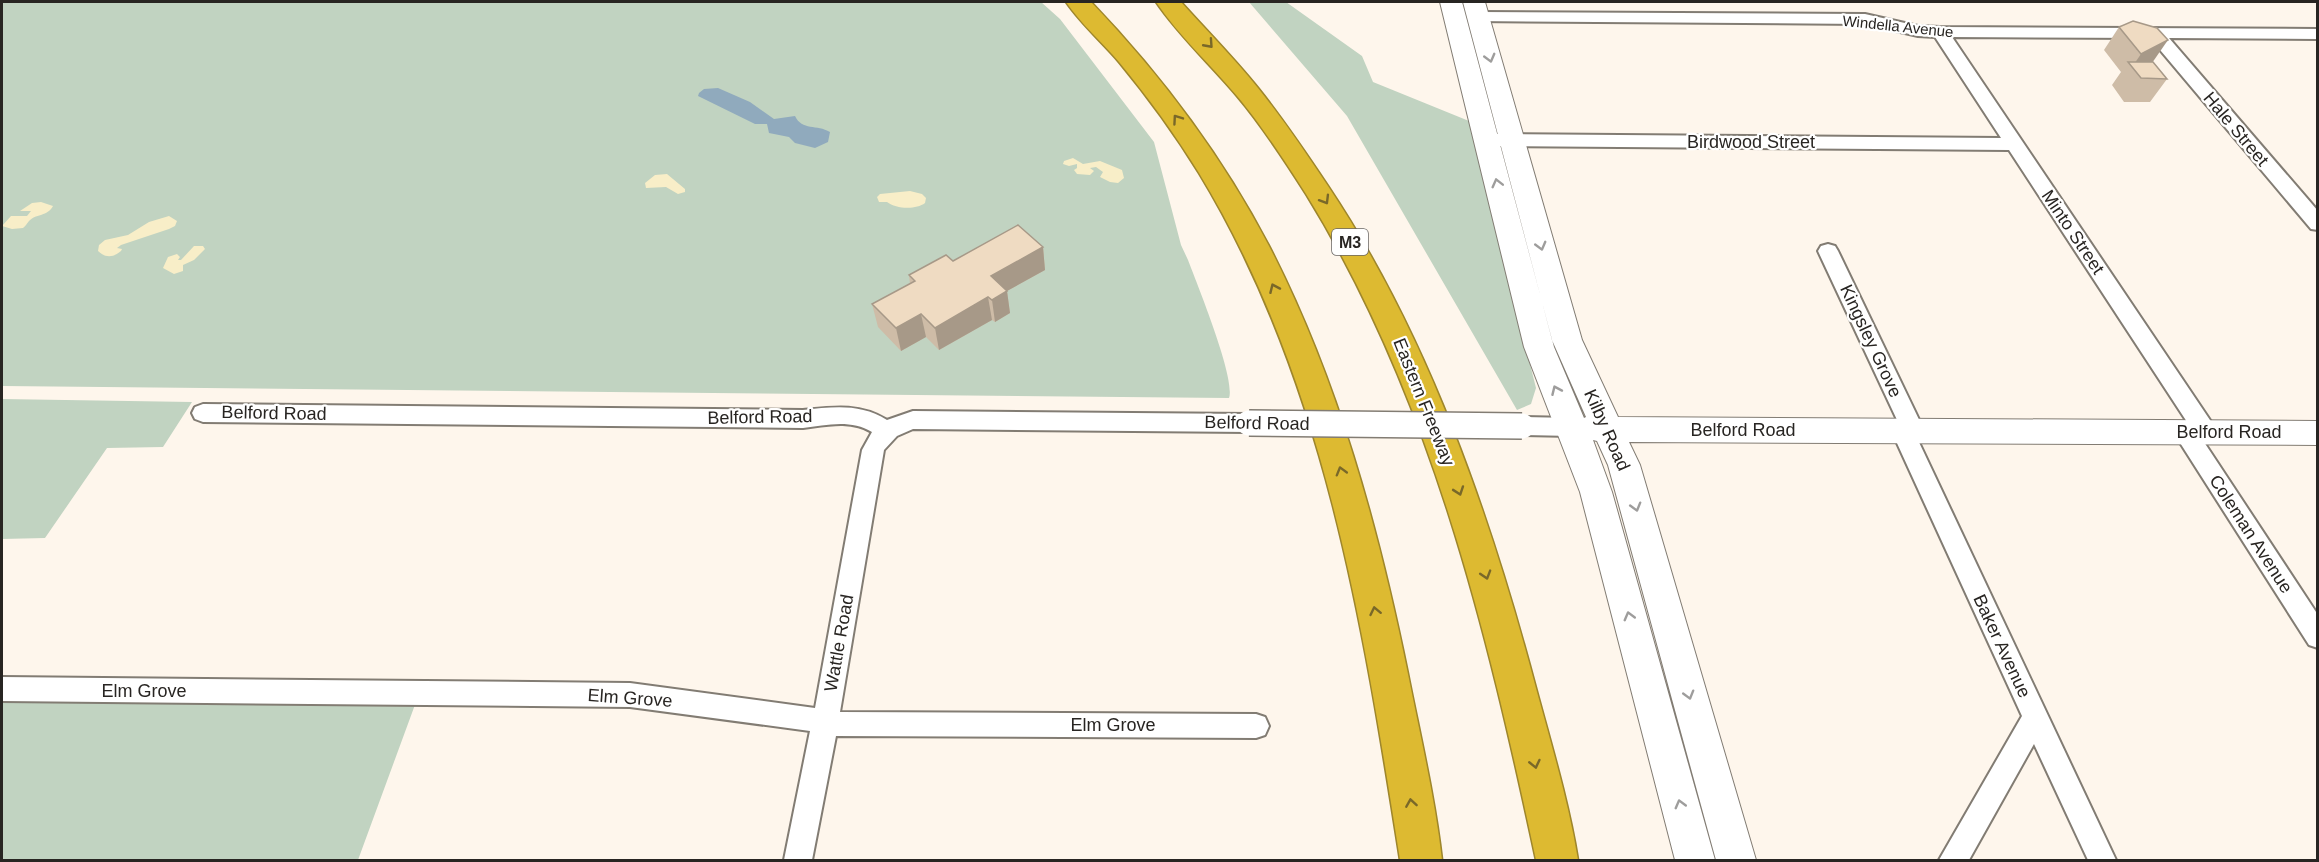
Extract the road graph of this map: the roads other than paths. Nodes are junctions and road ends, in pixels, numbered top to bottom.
1 (1078, 2) edge
2 (1168, 2) edge
3 (1451, 2) edge
4 (1476, 9) edge
5 (1940, 32) junction
6 (2155, 33) junction
7 (2318, 34) edge
8 (1500, 140) junction
9 (2015, 144) junction
10 (2318, 224) edge
11 (1828, 251) dead end
12 (203, 413) dead end
13 (1572, 427) junction
14 (1609, 429) junction
15 (886, 430) junction
16 (1907, 430) junction
17 (2195, 432) junction
18 (2318, 433) edge
19 (2318, 637) edge
20 (2, 689) edge
21 (2035, 718) junction
22 (825, 724) junction
23 (1256, 726) dead end
24 (1661, 734) junction
25 (1700, 734) junction
26 (798, 861) edge
27 (1420, 861) edge
28 (1557, 861) edge
29 (1695, 861) edge
30 (1736, 861) edge
31 (1953, 861) edge
32 (2102, 861) edge

27 -> 1 highway
2 -> 28 highway, Eastern Freeway / M3
3 - 8 street, Kilby Road
4 - 5 street, Windella Avenue
4 -> 8 street, Kilby Road
5 - 6 street, Windella Avenue
5 - 9 street, Minto Street
6 - 7 street, Windella Avenue
6 - 10 street, Hale Street
8 - 9 street, Birdwood Street
13 -> 8 street, Kilby Road
8 -> 14 street, Kilby Road
9 - 17 street, Minto Street
11 - 16 street, Kingsley Grove
12 - 15 street, Belford Road
13 - 14 street, Belford Road
13 - 15 street, Belford Road, bridge
24 -> 13 street, Kilby Road
14 - 16 street, Belford Road
14 -> 25 street, Kilby Road
15 - 22 street, Wattle Road
16 - 17 street, Belford Road
16 - 21 street, Baker Avenue
17 - 18 street, Belford Road
17 - 19 street, Coleman Avenue
20 - 22 street, Elm Grove
21 - 31 street
21 - 32 street, Baker Avenue
22 - 23 street, Elm Grove
22 - 26 street, Wattle Road
24 - 25 street
29 -> 24 street, Kilby Road
25 - 30 street, Kilby Road

